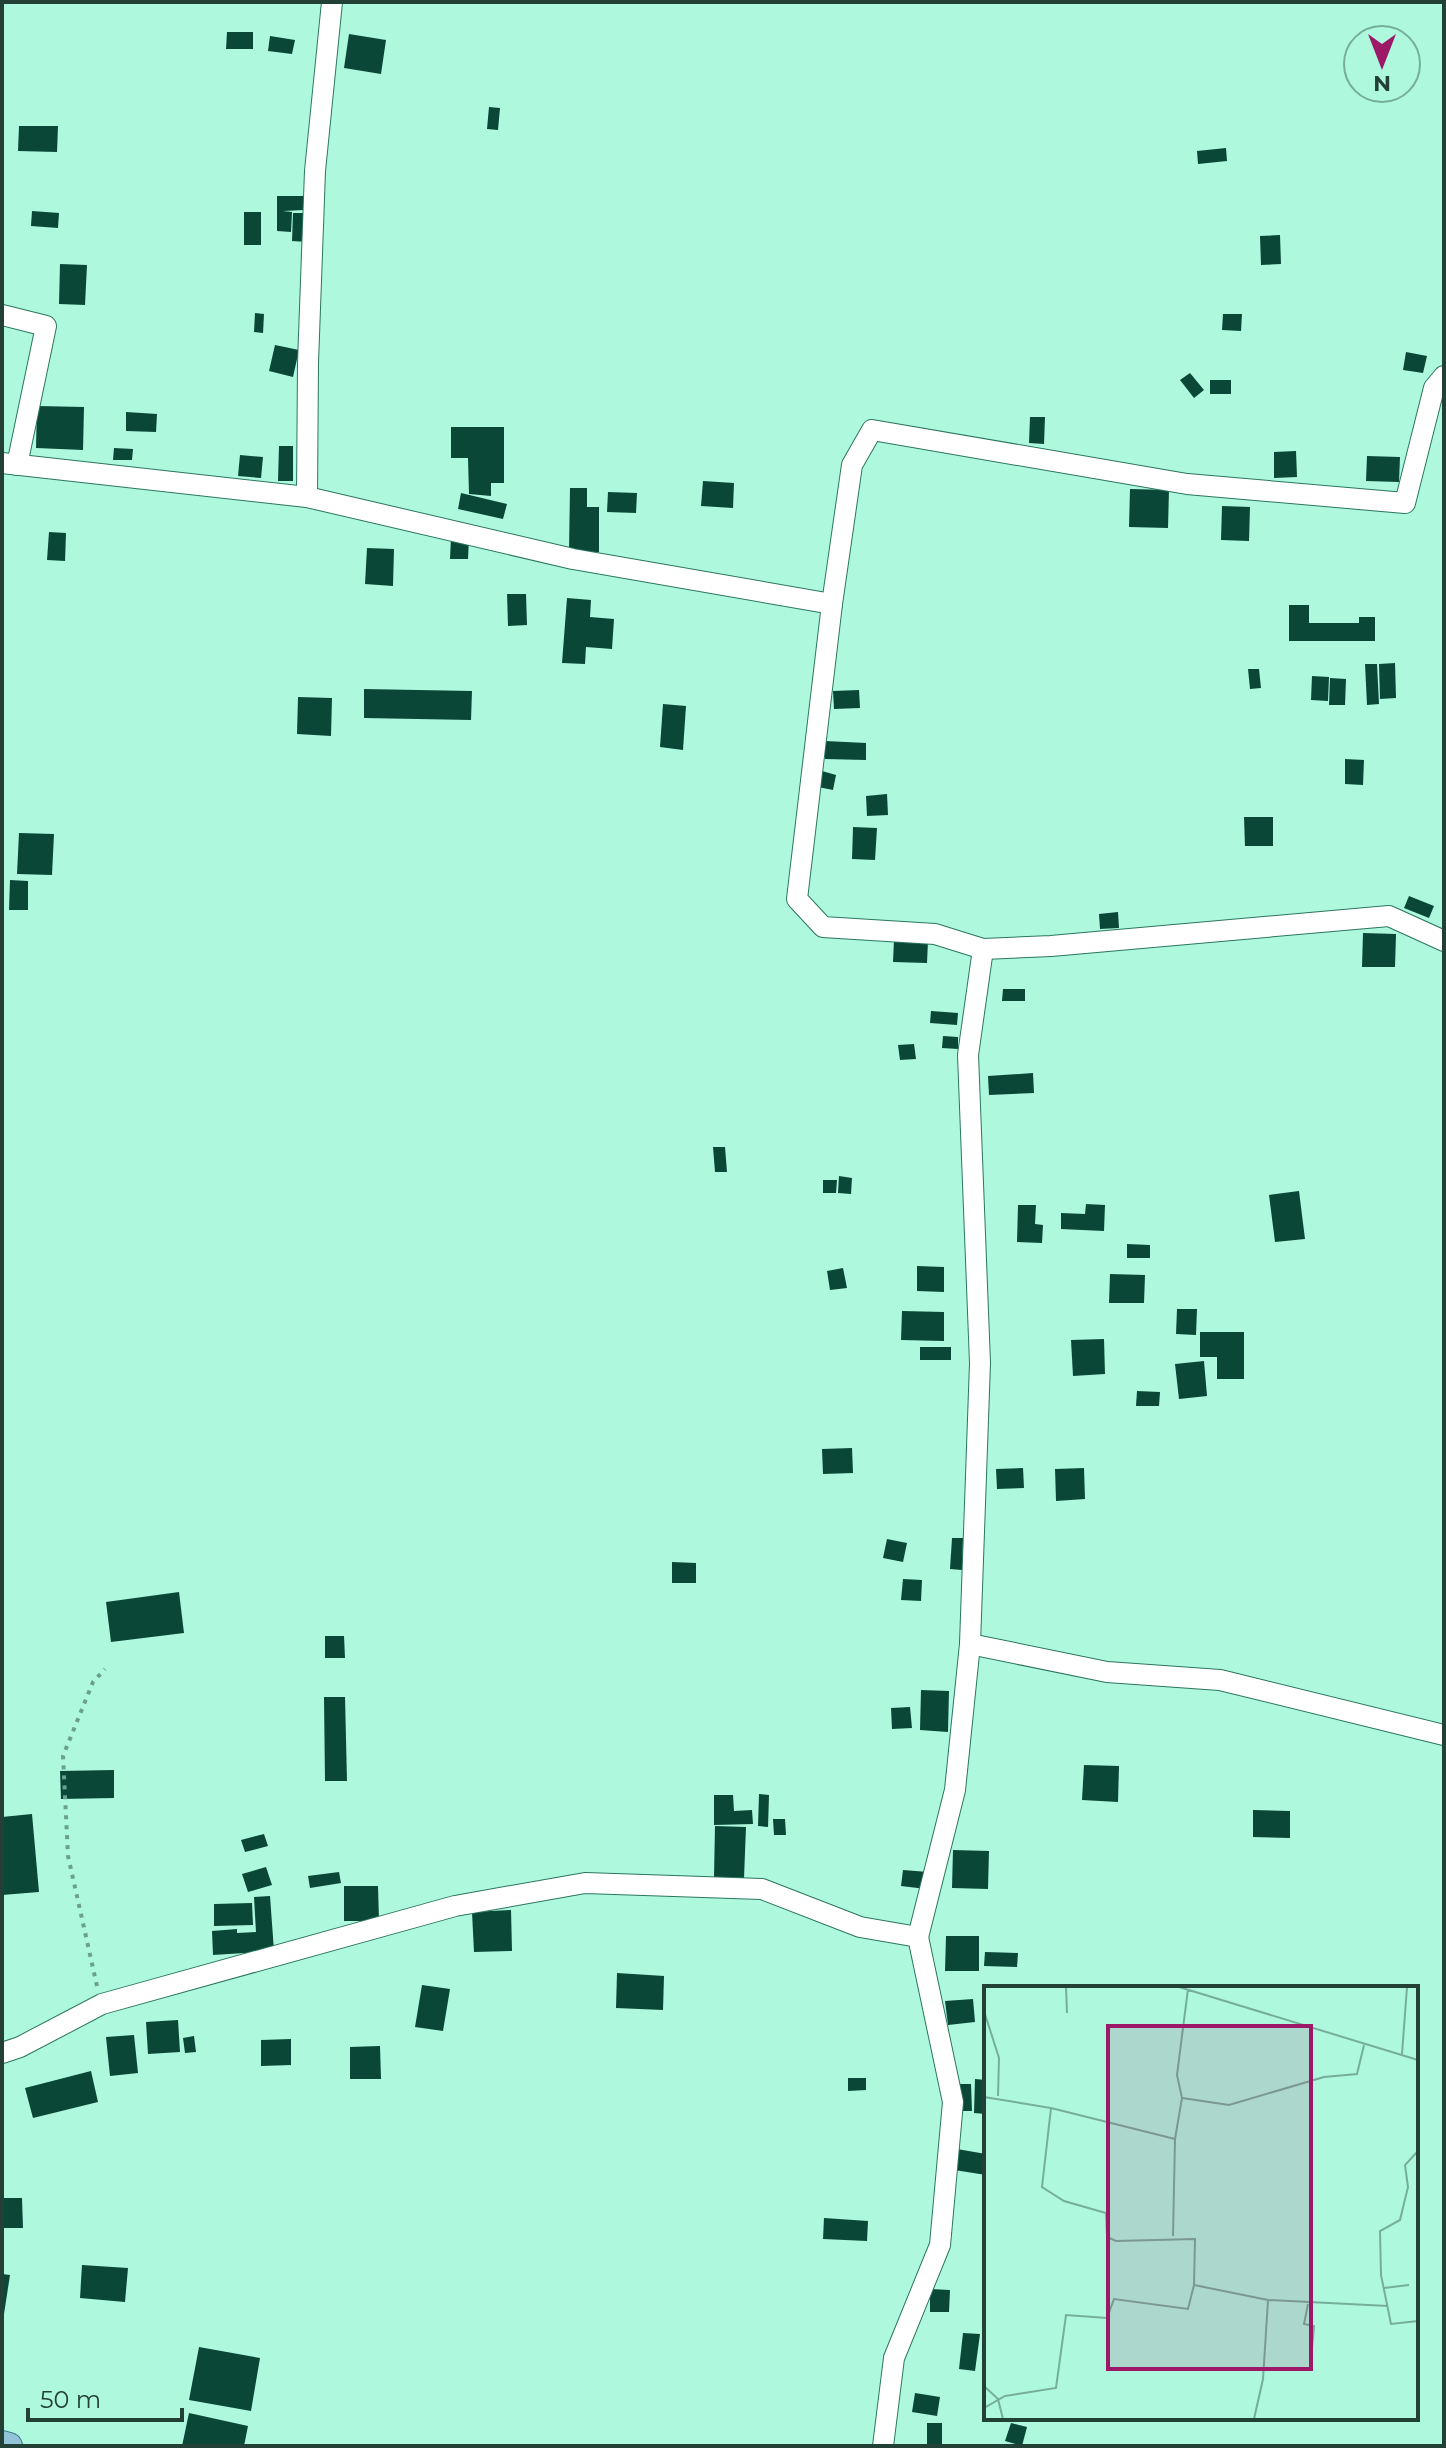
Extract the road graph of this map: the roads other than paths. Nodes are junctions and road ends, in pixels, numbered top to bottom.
1 (332, 2) edge
2 (2, 315) edge
3 (1444, 376) edge
4 (10, 464) edge
5 (307, 497) junction
6 (832, 604) junction
7 (1444, 941) edge
8 (983, 949) junction
9 (970, 1644) junction
10 (1444, 1735) edge
11 (918, 1937) junction
12 (2, 2053) edge
13 (2, 2444) edge
14 (9, 2446) edge
15 (883, 2446) edge

1 - 5 street
2 - 4 street
3 - 6 street
4 - 5 street
5 - 6 street
6 - 8 street
7 - 8 street
8 - 9 street
9 - 10 street
9 - 11 street
11 - 12 street
11 - 15 street
13 - 14 main road

